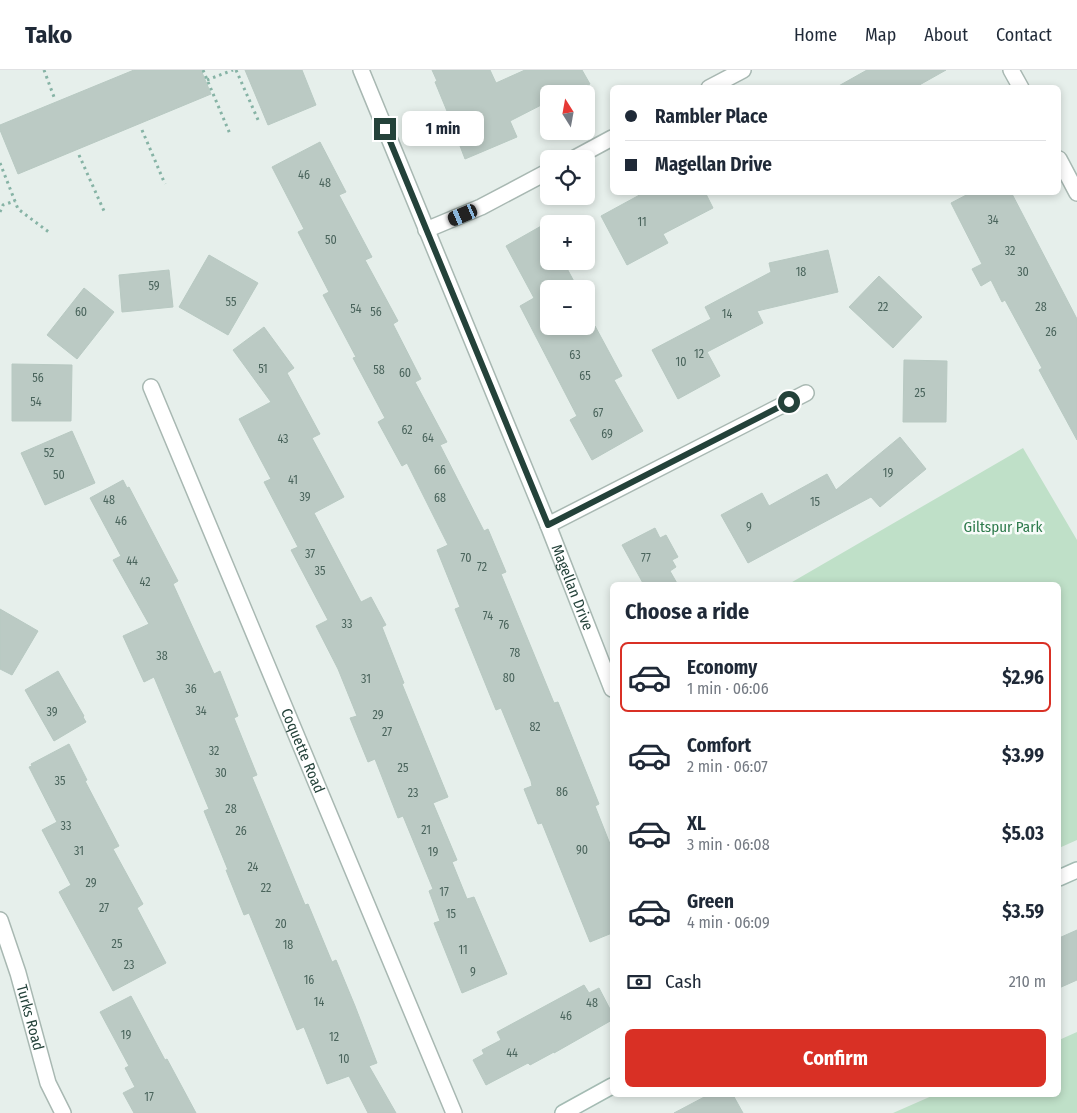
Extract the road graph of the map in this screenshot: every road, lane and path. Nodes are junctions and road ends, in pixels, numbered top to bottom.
1 (44, 70) edge
2 (203, 70) edge
3 (234, 70) edge
4 (361, 70) edge
5 (743, 70) edge
6 (1011, 70) edge
7 (208, 80) junction
8 (715, 85) edge
9 (1019, 85) edge
10 (54, 97) dead end
11 (259, 122) dead end
12 (142, 130) dead end
13 (230, 134) dead end
14 (610, 139) edge
15 (590, 150) edge
16 (80, 154) dead end
17 (0, 163) edge
18 (1061, 163) edge
19 (540, 176) edge
20 (165, 184) dead end
21 (1077, 193) edge
22 (15, 201) junction
23 (104, 211) dead end
24 (0, 212) edge
25 (426, 230) junction
26 (50, 234) dead end
27 (151, 387) dead end
28 (806, 393) dead end
29 (548, 525) junction
30 (610, 684) edge
31 (1077, 870) edge
32 (1061, 877) edge
33 (0, 920) edge
34 (610, 1087) edge
35 (63, 1113) edge
36 (454, 1113) edge
37 (563, 1113) edge

1 - 10 path
2 - 7 path
3 - 7 path
3 - 11 path
4 - 25 street, Magellan Drive
5 - 8 street
6 - 9 street
7 - 13 path
12 - 20 path
14 - 15 street
16 - 23 path
17 - 22 path
18 - 21 street
19 - 25 street
22 - 24 path
22 - 26 path
25 - 29 street, Magellan Drive
27 - 36 street, Coquette Road
28 - 29 street
29 - 30 street, Magellan Drive
31 - 32 street
33 - 35 street, Turks Road
34 - 37 street

